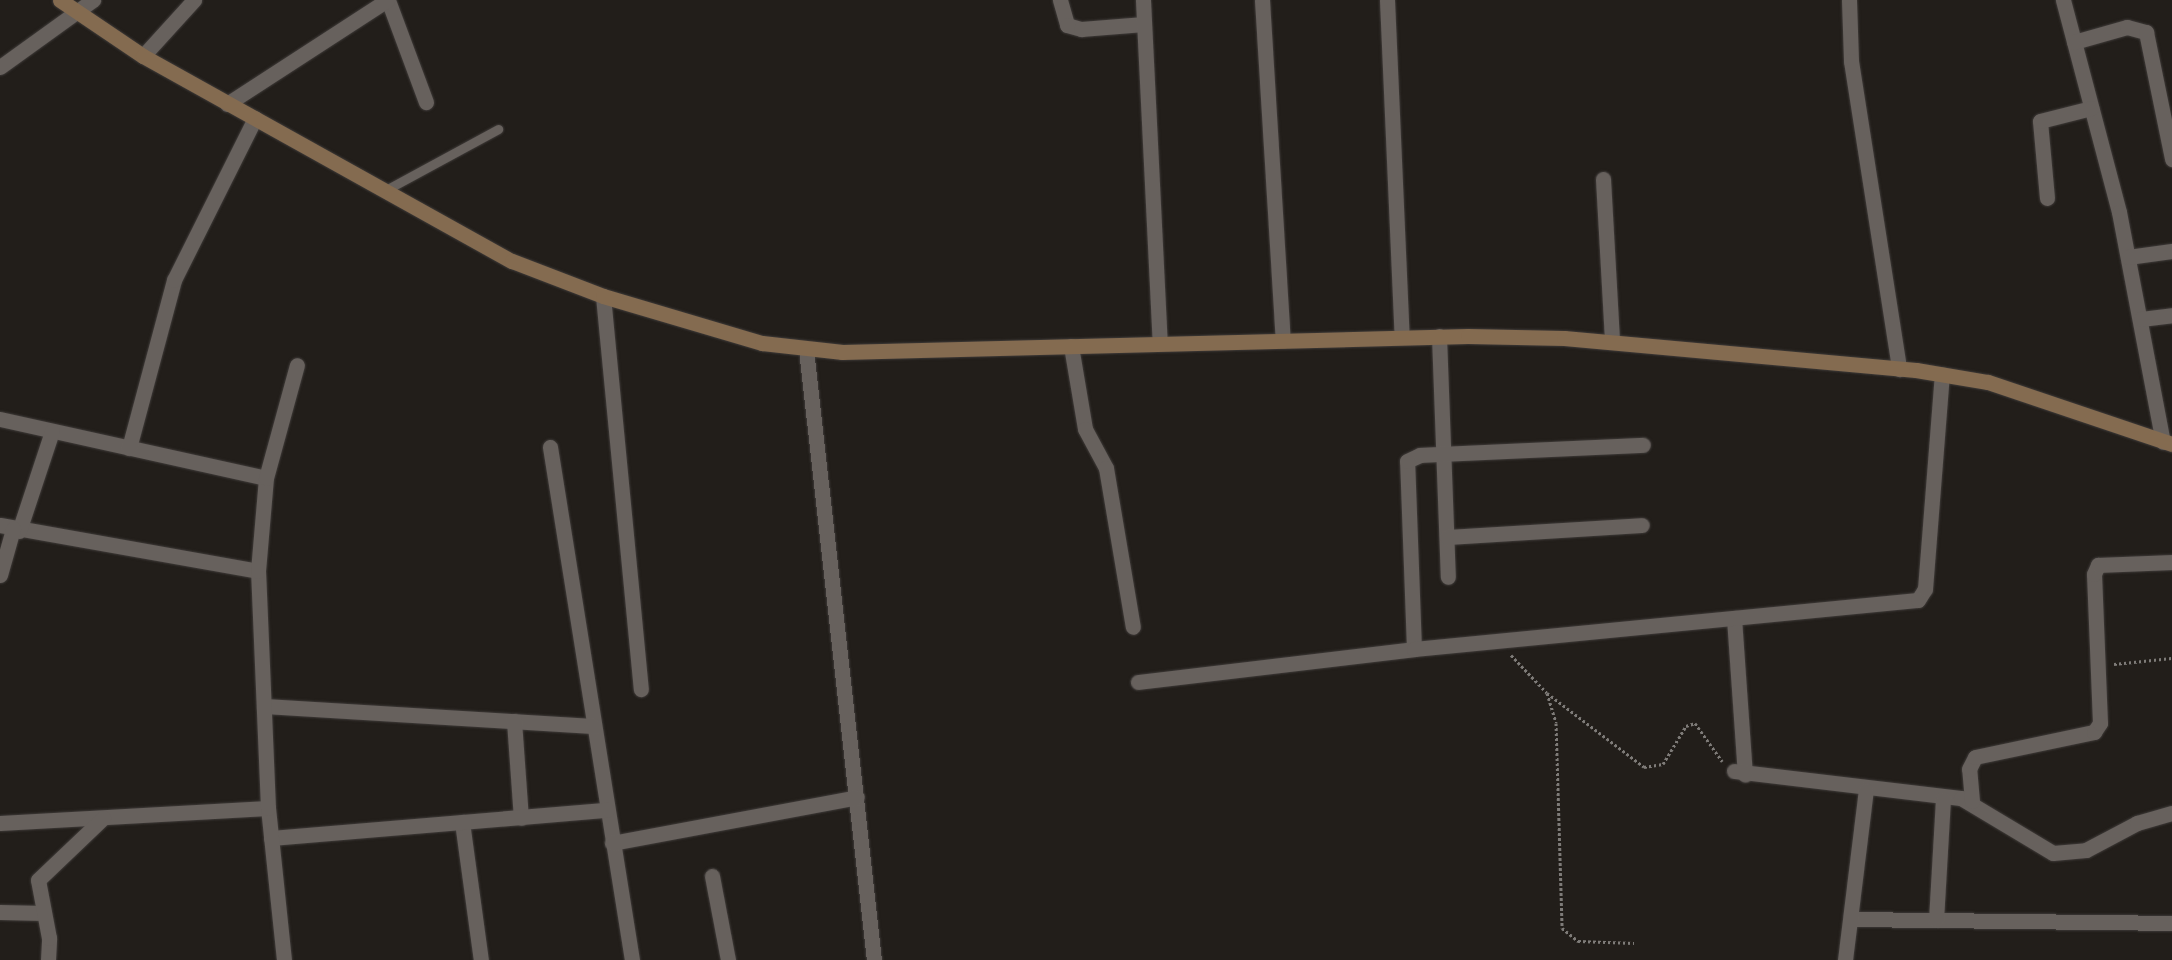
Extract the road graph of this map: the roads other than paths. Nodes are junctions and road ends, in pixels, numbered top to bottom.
1 (60, 0) edge
2 (93, 0) edge
3 (194, 0) edge
4 (388, 0) edge
5 (1060, 0) edge
6 (1143, 0) edge
7 (1262, 0) edge
8 (1387, 0) edge
9 (1849, 0) edge
10 (2063, 0) edge
11 (79, 13) junction
12 (1144, 24) junction
13 (2074, 42) junction
14 (143, 56) junction
15 (0, 67) edge
16 (2166, 88) edge
17 (426, 102) dead end
18 (227, 104) junction
19 (2091, 108) junction
20 (255, 118) junction
21 (498, 129) dead end
22 (2172, 159) edge
23 (1603, 179) dead end
24 (384, 191) junction
25 (2047, 198) dead end
26 (2172, 251) edge
27 (2128, 258) junction
28 (603, 296) junction
29 (2172, 316) edge
30 (2141, 319) junction
31 (1439, 336) junction
32 (1402, 337) junction
33 (1283, 340) junction
34 (1612, 342) junction
35 (1160, 343) junction
36 (1071, 346) junction
37 (806, 349) junction
38 (297, 365) dead end
39 (1899, 369) junction
40 (1942, 375) junction
41 (0, 419) edge
42 (52, 431) junction
43 (2168, 443) edge
44 (1642, 445) dead end
45 (550, 447) dead end
46 (129, 448) junction
47 (1443, 454) junction
48 (266, 478) junction
49 (1642, 525) dead end
50 (11, 528) edge
51 (1447, 537) junction
52 (2172, 562) edge
53 (258, 571) junction
54 (0, 575) edge
55 (1448, 577) dead end
56 (1734, 618) junction
57 (1133, 627) dead end
58 (1414, 649) junction
59 (1138, 682) dead end
60 (641, 688) dead end
61 (264, 706) junction
62 (514, 721) junction
63 (593, 726) junction
64 (1866, 790) junction
65 (857, 797) junction
66 (1943, 799) junction
67 (1972, 801) junction
68 (268, 808) junction
69 (607, 810) junction
70 (2172, 813) edge
71 (103, 818) junction
72 (521, 818) junction
73 (462, 822) junction
74 (0, 823) edge
75 (271, 838) junction
76 (612, 843) junction
77 (712, 876) dead end
78 (0, 912) edge
79 (44, 913) junction
80 (1851, 919) junction
81 (1936, 920) junction
82 (2172, 923) edge
83 (48, 960) edge
84 (284, 960) edge
85 (481, 960) edge
86 (632, 960) edge
87 (728, 960) edge
88 (874, 960) edge
89 (1844, 960) edge

1 - 11 street
2 - 11 street
3 - 14 street
4 - 17 street
4 - 18 street
5 - 12 street
6 - 12 street
7 - 33 street
8 - 32 street
9 - 39 street
10 - 13 street
11 - 14 street
11 - 15 street
12 - 35 street
13 - 16 street
13 - 19 street
14 - 18 street
16 - 22 street
18 - 20 street
19 - 25 street
19 - 27 street
20 - 24 street
20 - 46 street
21 - 24 lane
23 - 34 street
24 - 28 street
26 - 27 street
27 - 30 street
28 - 37 street
28 - 60 street
29 - 30 street
30 - 43 street
31 - 32 street
31 - 34 street
31 - 47 street
32 - 33 street
33 - 35 street
34 - 39 street
35 - 36 street
36 - 37 street
36 - 57 street
37 - 65 street
38 - 48 street
39 - 40 street
40 - 43 street
40 - 56 street
41 - 42 street
42 - 46 street
42 - 50 street
44 - 47 street
45 - 63 street
46 - 48 street
47 - 51 street
47 - 58 street
48 - 53 street
49 - 51 street
50 - 53 street
50 - 54 street
51 - 55 street
52 - 67 street
53 - 61 street
56 - 58 street
56 - 64 street
58 - 59 street
61 - 62 street
61 - 68 street
62 - 63 street
62 - 72 street
63 - 69 street
64 - 66 street
64 - 80 street
65 - 76 street
65 - 88 street
66 - 67 street
66 - 81 street
67 - 70 street
68 - 71 street
68 - 75 street
69 - 72 street
69 - 76 street
71 - 74 street
71 - 79 street
72 - 73 street
73 - 75 street
73 - 85 street
75 - 84 street
76 - 86 street
77 - 87 street
78 - 79 street
79 - 83 street
80 - 81 street
80 - 89 street
81 - 82 street

